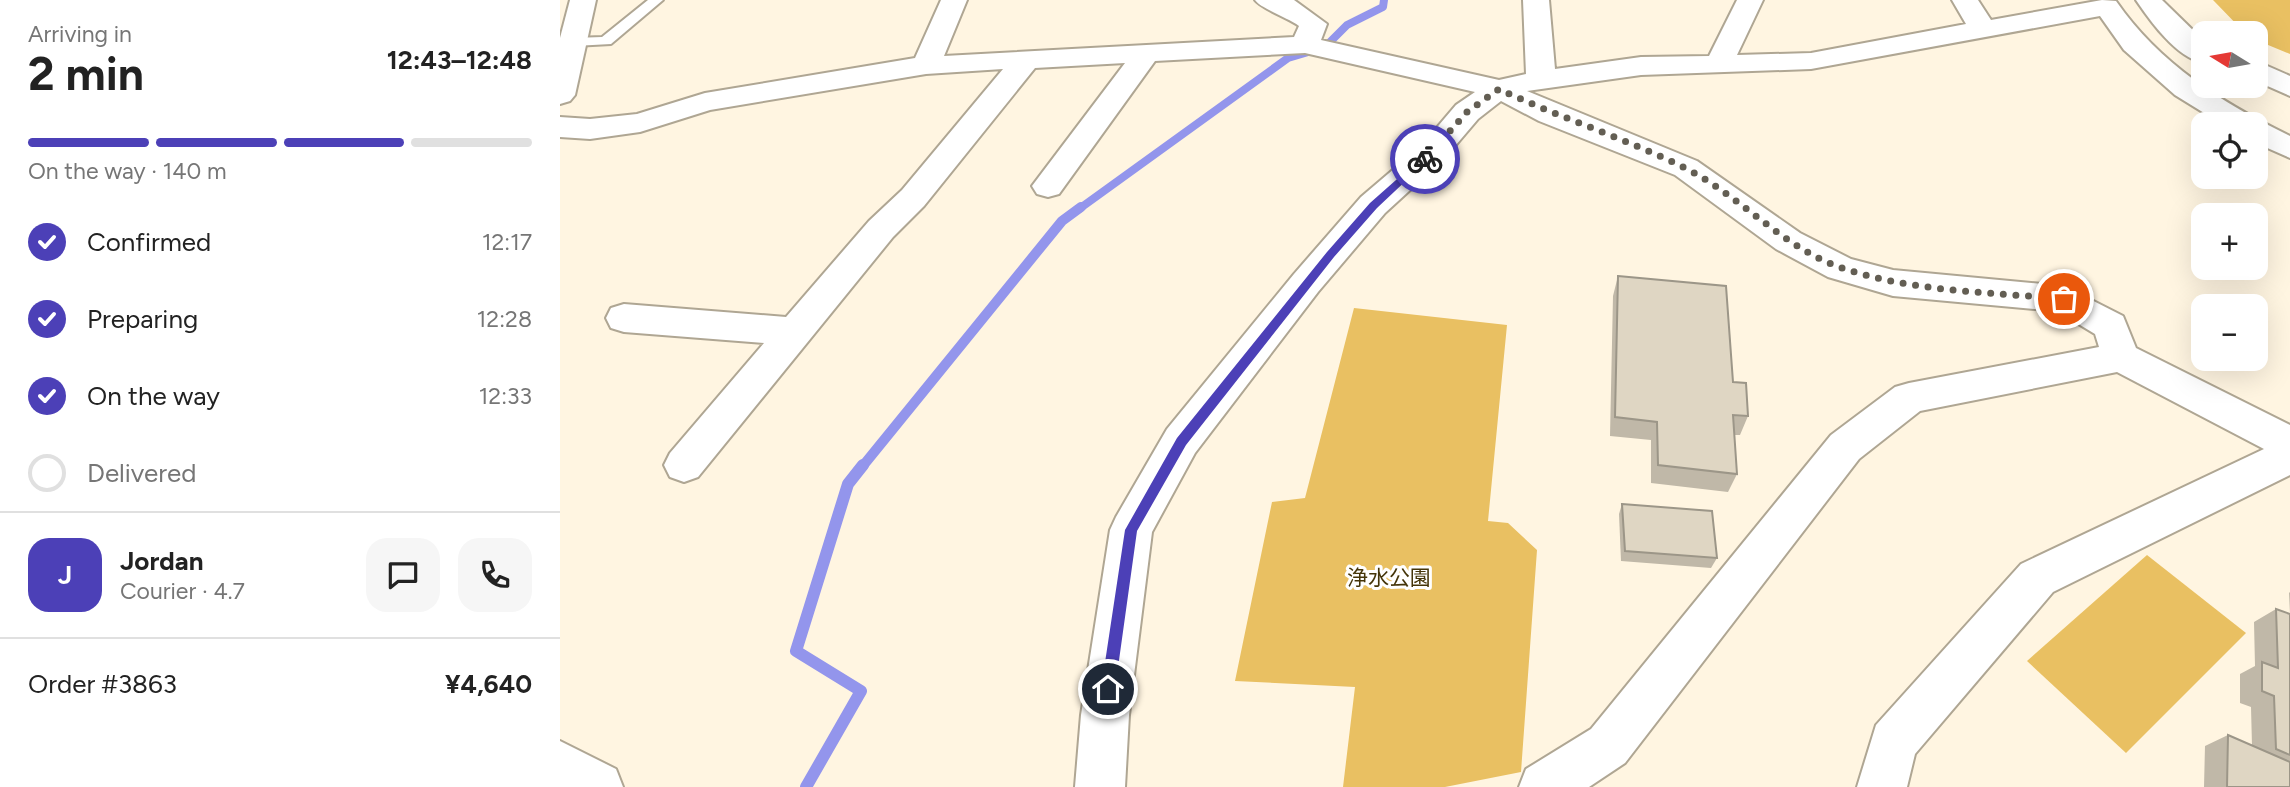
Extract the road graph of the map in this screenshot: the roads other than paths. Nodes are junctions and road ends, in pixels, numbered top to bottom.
1 (583, 0) edge
2 (656, 0) edge
3 (1268, 0) edge
4 (1536, 0) edge
5 (1750, 0) edge
6 (1965, 0) edge
7 (2149, 0) edge
8 (2174, 0) edge
9 (946, 1) edge
10 (2106, 4) edge
11 (2191, 23) edge
12 (1983, 30) junction
13 (575, 42) junction
14 (2191, 44) edge
15 (1305, 45) junction
16 (1146, 54) junction
17 (1026, 60) junction
18 (1720, 63) junction
19 (926, 65) junction
20 (2268, 76) edge
21 (1541, 79) junction
22 (2290, 87) edge
23 (1499, 89) junction
24 (2268, 92) edge
25 (560, 95) edge
26 (2290, 102) edge
27 (2221, 112) edge
28 (575, 128) edge
29 (2268, 137) edge
30 (2290, 148) edge
31 (560, 153) edge
32 (1048, 186) dead end
33 (624, 318) dead end
34 (795, 332) junction
35 (2121, 357) junction
36 (2290, 443) edge
37 (2290, 456) edge
38 (684, 465) dead end
39 (560, 766) edge
40 (1563, 783) edge
41 (598, 787) edge
42 (1100, 787) edge
43 (1882, 787) edge

1 - 13 main road
2 - 13 lane
3 - 15 main road
4 - 21 main road
5 - 18 main road
6 - 12 main road
7 - 14 main road
8 - 11 main road
9 - 19 main road
10 - 12 main road
10 - 27 main road
12 - 18 main road
13 - 25 main road
15 - 16 main road
15 - 23 main road
16 - 17 main road
16 - 32 main road
17 - 19 main road
17 - 34 main road
18 - 21 main road
19 - 28 main road
20 - 22 main road
21 - 23 main road
23 - 35 main road
23 - 42 main road
24 - 26 main road
28 - 31 main road
29 - 30 main road
33 - 34 main road
34 - 38 main road
35 - 36 main road
35 - 40 main road
37 - 43 main road
39 - 41 main road

